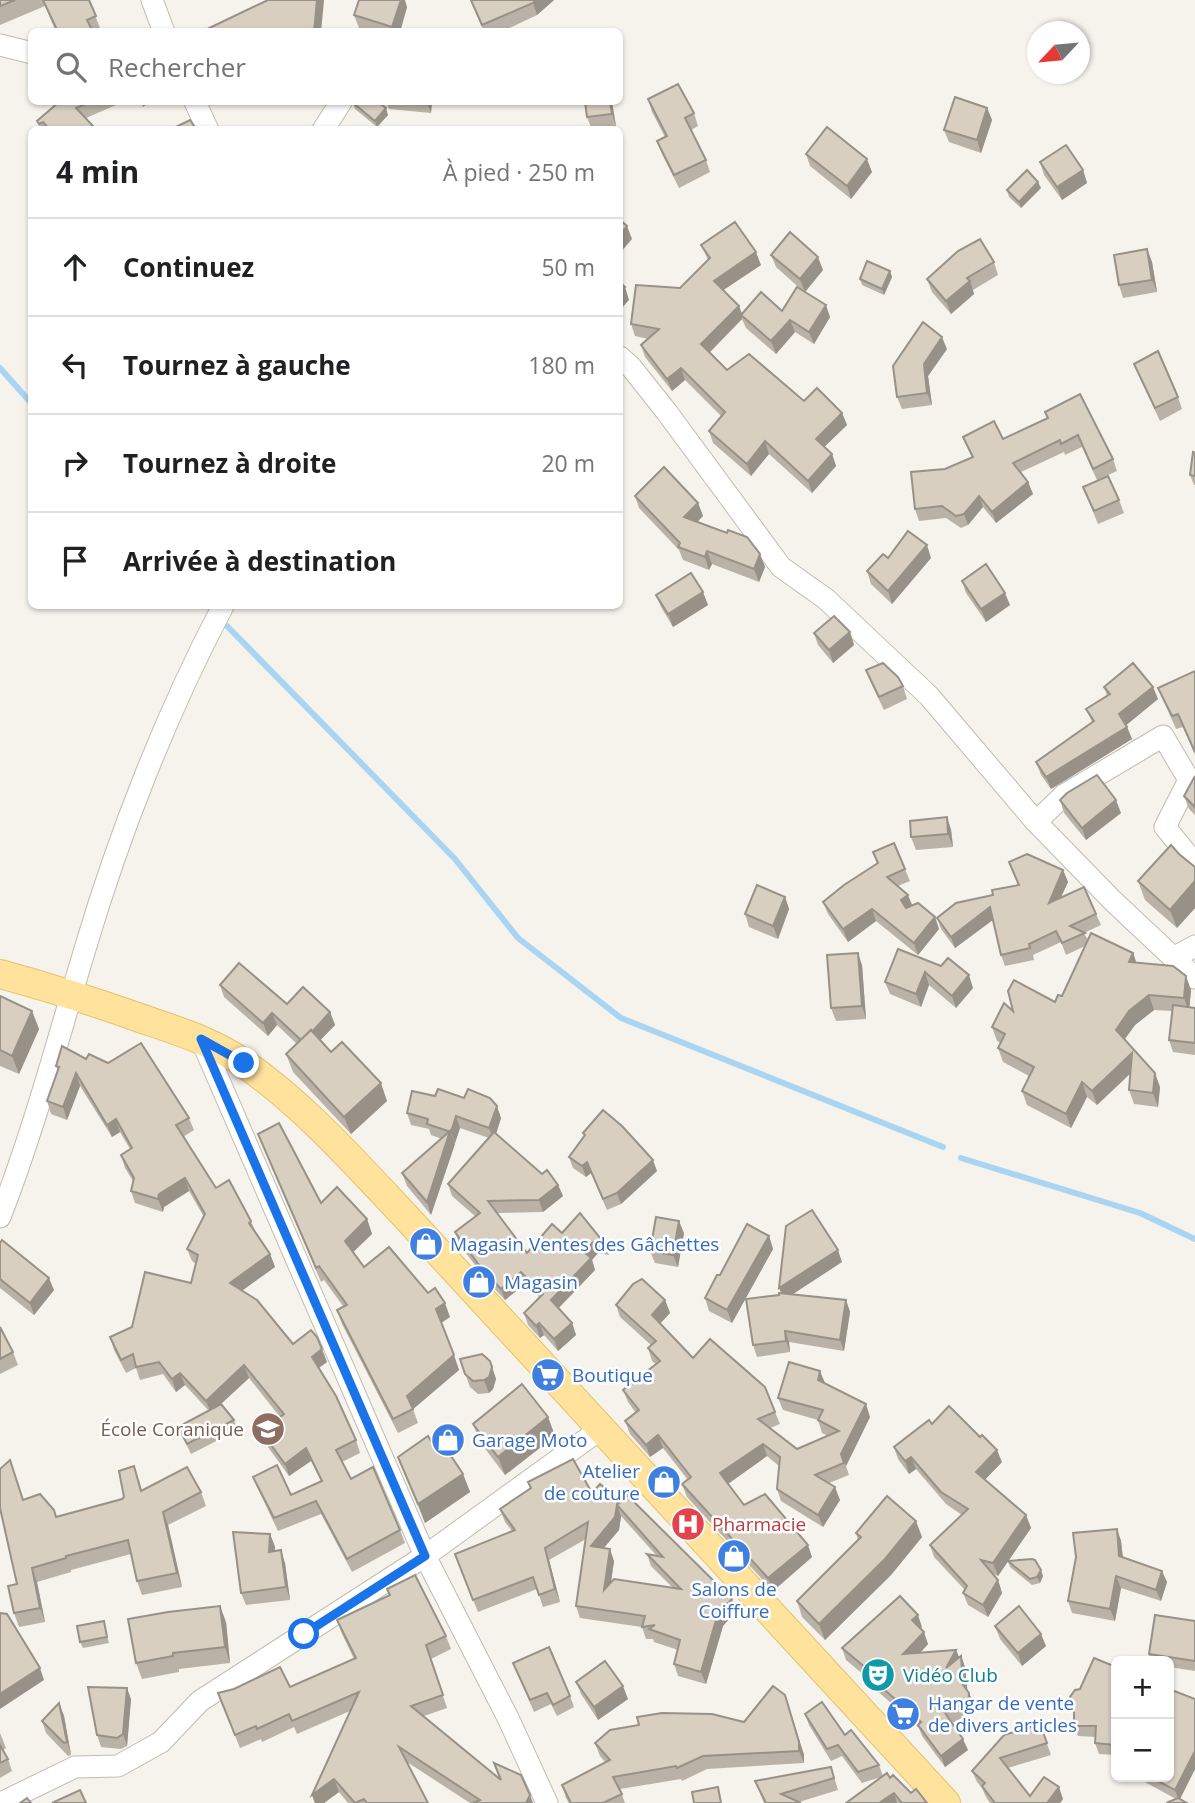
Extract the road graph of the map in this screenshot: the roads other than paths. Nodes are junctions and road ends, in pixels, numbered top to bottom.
1 (152, 0) edge
2 (157, 28) edge
3 (0, 45) edge
4 (28, 52) edge
5 (196, 105) edge
6 (339, 105) edge
7 (206, 126) edge
8 (326, 126) edge
9 (623, 360) edge
10 (221, 609) edge
11 (1036, 822) junction
12 (1195, 864) edge
13 (1195, 946) edge
14 (1175, 957) junction
15 (0, 974) edge
16 (1195, 978) edge
17 (73, 995) junction
18 (201, 1039) junction
19 (0, 1217) edge
20 (602, 1427) junction
21 (425, 1556) junction
22 (1, 1803) edge
23 (547, 1803) edge
24 (946, 1803) edge

1 - 2 street
3 - 4 street
5 - 7 street
6 - 8 street
9 - 11 street
10 - 17 street
11 - 12 street
11 - 14 street
13 - 14 street
14 - 16 street
15 - 17 main road
17 - 18 main road
17 - 19 street
18 - 20 main road
18 - 21 street
20 - 21 street
20 - 24 main road
21 - 22 street
21 - 23 street

